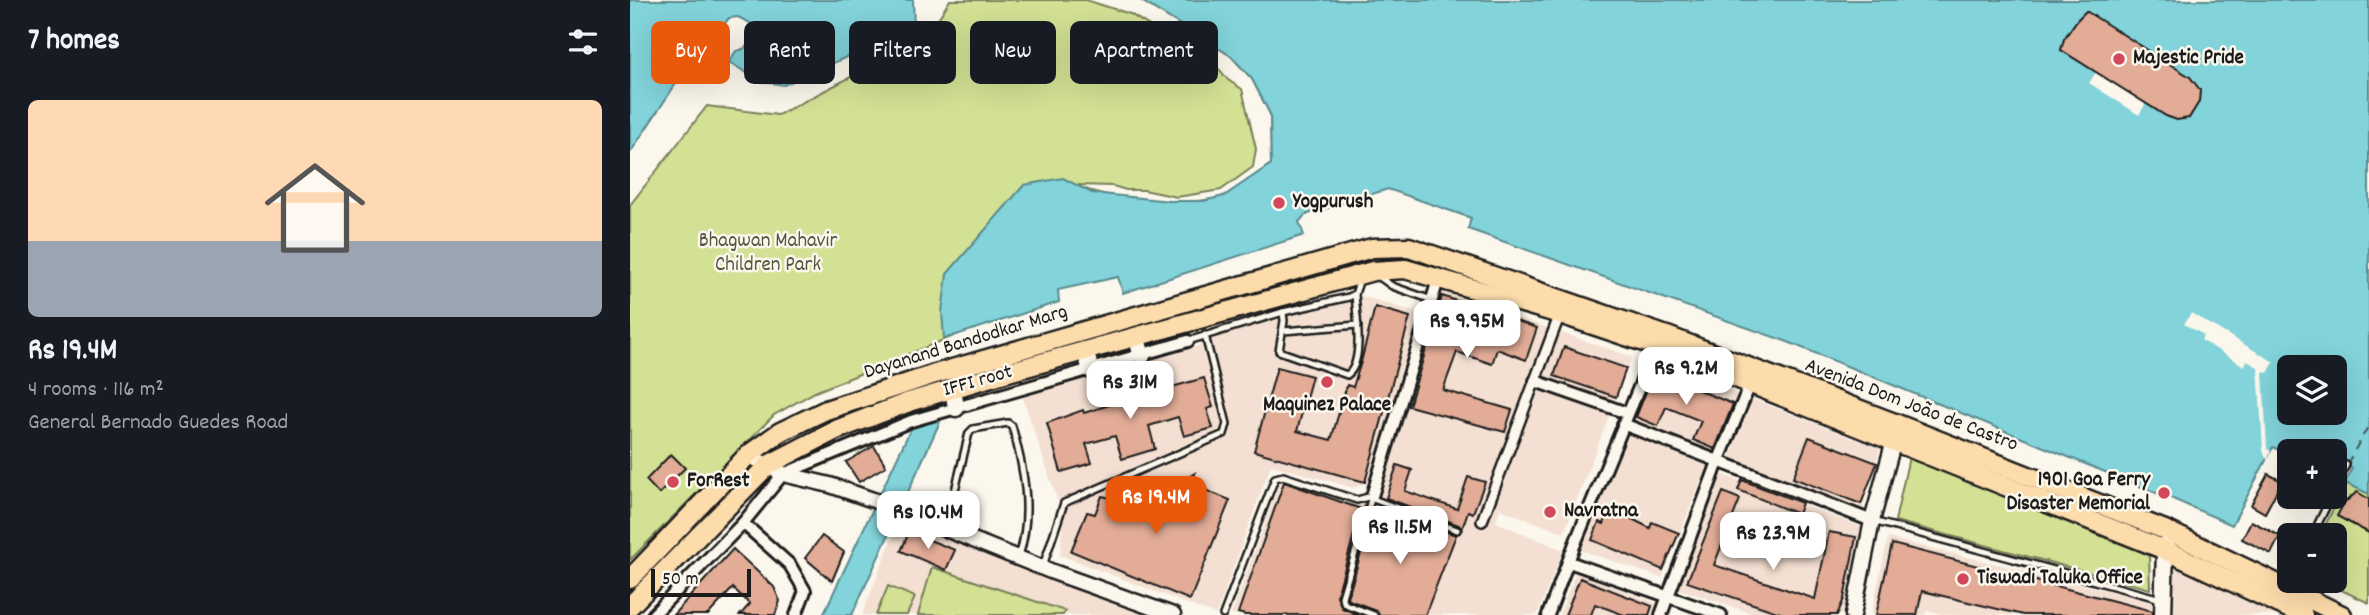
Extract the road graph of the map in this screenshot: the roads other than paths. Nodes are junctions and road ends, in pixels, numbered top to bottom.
1 (1372, 248) joint
2 (1374, 272) junction
3 (1438, 280) junction
4 (1355, 294) junction
5 (1432, 300) junction
6 (1283, 312) junction
7 (1560, 314) junction
8 (1358, 325) junction
9 (1283, 331) junction
10 (1205, 335) junction
11 (1136, 337) junction
12 (1188, 341) joint
13 (1656, 346) junction
14 (1085, 351) junction
15 (1142, 356) junction
16 (1091, 370) junction
17 (1535, 381) junction
18 (1751, 382) junction
19 (947, 391) junction
20 (956, 408) junction
21 (1627, 413) junction
22 (1623, 424) junction
23 (1896, 433) junction
24 (748, 455) junction
25 (1718, 462) junction
26 (775, 469) junction
27 (1370, 496) junction
28 (1482, 521) dead end
29 (1871, 521) junction
30 (743, 523) junction
31 (943, 528) junction
32 (1457, 530) dead end
33 (2168, 541) junction
34 (1019, 558) junction
35 (1569, 562) junction
36 (1042, 568) junction
37 (630, 579) edge
38 (2277, 580) edge
39 (2304, 593) edge
40 (1668, 596) junction
41 (630, 606) edge
42 (2163, 607) edge
43 (653, 615) edge
44 (796, 615) edge
45 (1173, 615) edge
46 (1223, 615) edge
47 (1374, 615) edge
48 (1548, 615) edge
49 (1661, 615) edge
50 (1721, 615) edge
51 (1853, 615) edge
52 (2303, 615) edge
53 (2342, 615) edge

1 - 23 main road, Avenida Dom João de Castro
1 - 24 main road, Dayanand Bandodkar Marg
2 - 3 main road, Avenida Dom João de Castro
2 - 4 lane
2 - 5 lane
2 - 11 main road, Dayanand Bandodkar Marg
3 - 5 street
3 - 7 main road, Avenida Dom João de Castro
4 - 6 lane
4 - 8 lane
5 - 27 street
6 - 9 lane
6 - 10 lane
7 - 13 main road, Avenida Dom João de Castro
7 - 17 street
8 - 9 lane
8 - 9 lane
10 - 12 lane
10 - 36 lane
11 - 14 main road, Dayanand Bandodkar Marg
11 - 15 main road
12 - 15 street, IFFI root
13 - 18 main road, Avenida Dom João de Castro
13 - 21 street
14 - 16 main road
14 - 19 main road, Dayanand Bandodkar Marg
15 - 16 street, IFFI root
16 - 20 street, IFFI root
17 - 21 street
17 - 28 street
18 - 23 main road, Avenida Dom João de Castro
18 - 25 street
19 - 20 main road
19 - 26 main road, Dayanand Bandodkar Marg
20 - 26 street, IFFI root
21 - 22 street
22 - 25 street
22 - 35 street
23 - 29 street
23 - 33 main road, Avenida Dom João de Castro
24 - 26 street
24 - 37 main road, Dayanand Bandodkar Marg
25 - 29 street
25 - 40 street
26 - 30 street
26 - 31 street
26 - 41 main road, Dayanand Bandodkar Marg
27 - 32 lane
27 - 46 lane
27 - 47 lane
29 - 42 lane
29 - 51 street
30 - 43 street
30 - 44 street
31 - 34 street
31 - 34 lane
33 - 38 main road, Avenida Dom João de Castro
33 - 42 main road
33 - 52 main road, Avenida Dom João de Castro
34 - 36 street
35 - 40 street
35 - 48 street
36 - 45 street
39 - 53 main road, Avenida Dom João de Castro
40 - 49 street
40 - 50 street

